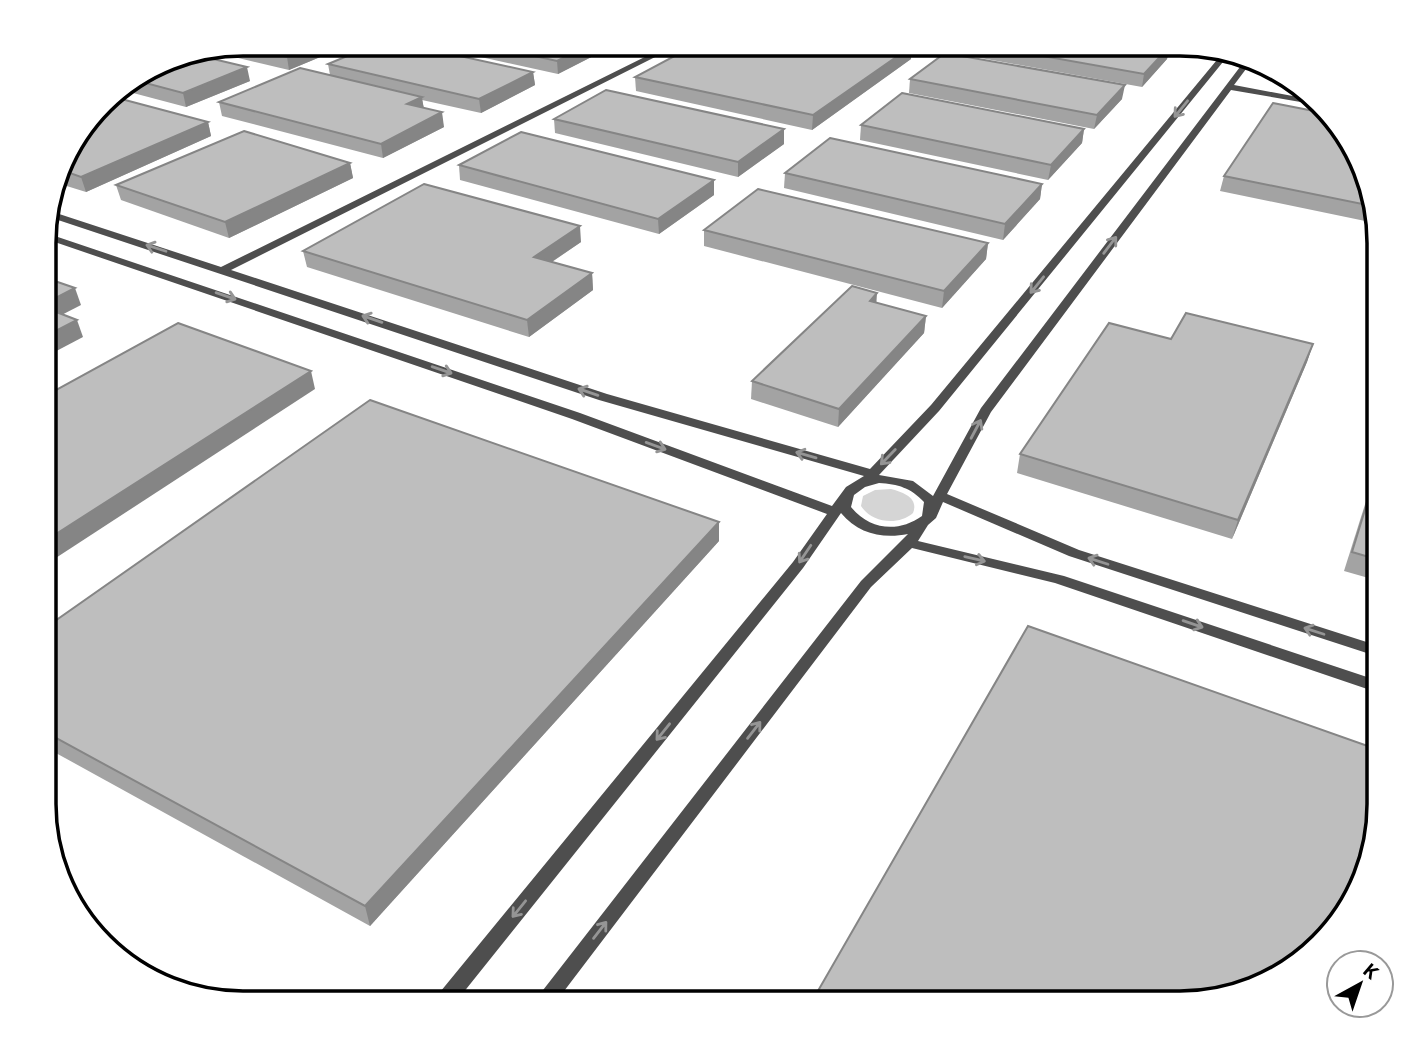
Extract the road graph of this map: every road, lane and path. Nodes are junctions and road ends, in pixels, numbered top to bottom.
1 (653, 56) edge
2 (1220, 61) edge
3 (1244, 67) edge
4 (1229, 87) junction
5 (1301, 100) edge
6 (58, 217) edge
7 (56, 239) edge
8 (224, 270) junction
9 (869, 478) junction
10 (940, 496) junction
11 (839, 505) junction
12 (932, 510) junction
13 (921, 525) junction
14 (909, 543) junction
15 (1367, 648) edge
16 (1367, 683) edge
17 (453, 991) edge
18 (552, 991) edge

1 - 8 street
2 -> 9 street
3 - 4 street
4 - 5 street
10 -> 4 street
8 -> 6 street
7 -> 11 street
9 -> 8 street
9 - 11 street
9 - 12 street
10 - 12 street
15 -> 10 street
11 - 13 street
11 -> 17 street
12 - 13 street
13 - 14 street
14 -> 16 street
18 -> 14 street

